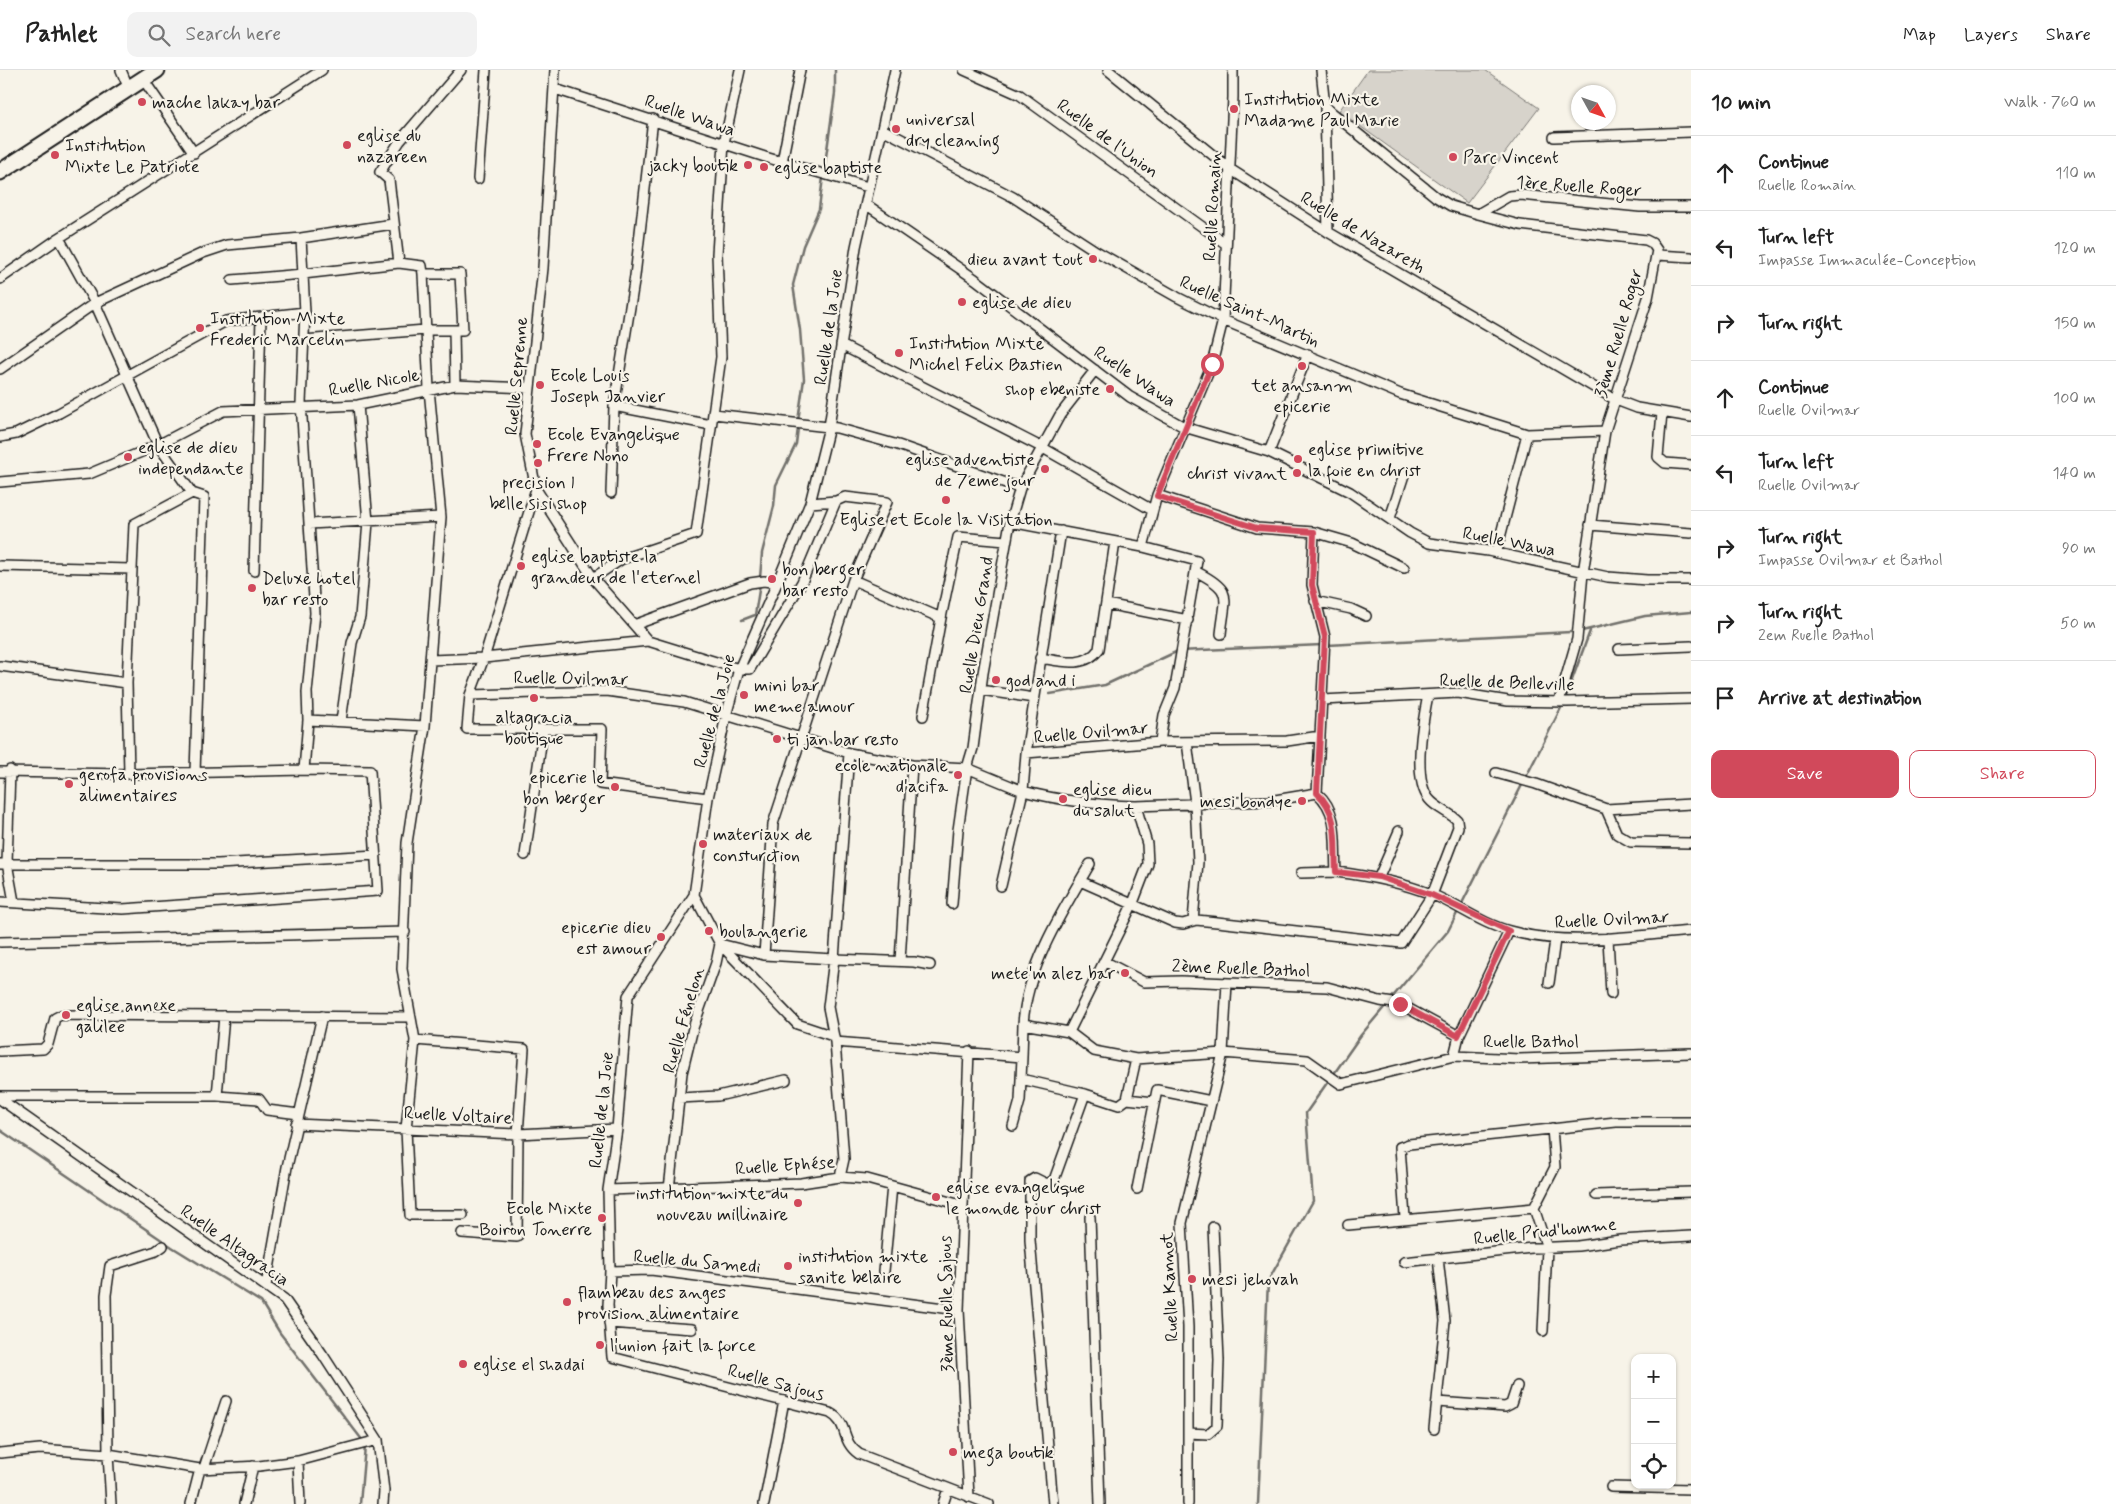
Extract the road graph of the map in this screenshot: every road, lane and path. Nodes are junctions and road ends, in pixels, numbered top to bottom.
1 (121, 70) edge
2 (157, 70) edge
3 (322, 70) edge
4 (461, 70) edge
5 (486, 70) edge
6 (555, 70) edge
7 (740, 70) edge
8 (800, 70) edge
9 (895, 70) edge
10 (964, 70) edge
11 (1108, 70) edge
12 (1232, 70) edge
13 (1321, 70) edge
14 (143, 79) junction
15 (555, 88) junction
16 (129, 89) junction
17 (1325, 107) junction
18 (653, 119) junction
19 (882, 129) junction
20 (1691, 132) edge
21 (1554, 137) dead end
22 (724, 143) junction
23 (194, 154) junction
24 (782, 162) junction
25 (1230, 169) junction
26 (0, 172) edge
27 (478, 179) dead end
28 (868, 186) junction
29 (867, 205) junction
30 (1691, 207) edge
31 (1478, 214) junction
32 (393, 224) junction
33 (1328, 232) junction
34 (59, 238) junction
35 (301, 238) junction
36 (1226, 244) junction
37 (1657, 255) junction
38 (1691, 257) edge
39 (399, 263) junction
40 (303, 274) junction
41 (423, 274) junction
42 (0, 279) edge
43 (232, 280) dead end
44 (95, 303) junction
45 (305, 312) junction
46 (261, 317) junction
47 (1223, 320) junction
48 (424, 330) junction
49 (454, 330) junction
50 (304, 340) junction
51 (841, 345) junction
52 (1308, 354) junction
53 (0, 369) edge
54 (1095, 370) junction
55 (128, 373) junction
56 (456, 385) junction
57 (529, 388) junction
58 (429, 389) junction
59 (1616, 400) junction
60 (358, 405) junction
61 (614, 406) junction
62 (302, 409) junction
63 (260, 410) junction
64 (1662, 413) junction
65 (714, 414) junction
66 (1691, 417) edge
67 (711, 425) junction
68 (829, 427) junction
69 (1184, 427) junction
70 (1605, 431) junction
71 (1527, 434) junction
72 (0, 437) edge
73 (158, 445) junction
74 (1043, 448) junction
75 (1269, 452) junction
76 (1691, 465) edge
77 (1404, 475) dead end
78 (0, 482) edge
79 (1020, 488) junction
80 (536, 489) junction
81 (192, 493) junction
82 (611, 493) dead end
83 (1157, 496) junction
84 (836, 501) junction
85 (810, 503) junction
86 (1152, 510) junction
87 (441, 517) junction
88 (1390, 518) junction
89 (368, 522) junction
90 (1010, 522) junction
91 (309, 524) junction
92 (1590, 524) junction
93 (1061, 532) junction
94 (1314, 532) junction
95 (1691, 533) edge
96 (1006, 542) junction
97 (1115, 542) junction
98 (1143, 547) junction
99 (1496, 553) junction
100 (0, 566) edge
101 (1404, 568) dead end
102 (132, 569) junction
103 (254, 571) dead end
104 (1197, 572) junction
105 (1583, 573) junction
106 (593, 578) junction
107 (853, 580) junction
108 (1691, 580) edge
109 (777, 583) junction
110 (1315, 602) junction
111 (1106, 604) junction
112 (1366, 616) dead end
113 (940, 618) junction
114 (1188, 620) junction
115 (634, 625) junction
116 (1221, 634) dead end
117 (648, 642) junction
118 (1691, 646) edge
119 (1619, 649) dead end
120 (484, 658) junction
121 (1040, 658) junction
122 (430, 660) junction
123 (0, 666) edge
124 (739, 669) junction
125 (127, 683) junction
126 (981, 690) junction
127 (470, 695) junction
128 (1428, 695) junction
129 (1034, 698) junction
130 (1691, 699) edge
131 (1322, 700) junction
132 (1563, 702) junction
133 (726, 716) junction
134 (923, 716) dead end
135 (308, 720) junction
136 (341, 721) junction
137 (425, 726) junction
138 (543, 730) junction
139 (1320, 736) junction
140 (801, 738) junction
141 (1160, 742) junction
142 (1187, 742) junction
143 (849, 753) junction
144 (1026, 753) junction
145 (912, 765) junction
146 (967, 768) junction
147 (10, 770) junction
148 (304, 770) junction
149 (0, 772) edge
150 (195, 773) junction
151 (1496, 773) dead end
152 (129, 774) junction
153 (1023, 791) junction
154 (1317, 793) junction
155 (708, 798) junction
156 (1196, 803) junction
157 (1691, 804) edge
158 (1136, 806) junction
159 (1606, 809) junction
160 (1399, 831) dead end
161 (1691, 843) edge
162 (525, 855) dead end
163 (376, 856) junction
164 (4, 863) edge
165 (1090, 864) dead end
166 (1336, 872) junction
167 (1300, 873) dead end
168 (1379, 877) junction
169 (1080, 881) junction
170 (1001, 886) dead end
171 (1432, 895) junction
172 (694, 896) junction
173 (0, 902) edge
174 (14, 902) junction
175 (1133, 903) junction
176 (952, 904) dead end
177 (1193, 921) junction
178 (1509, 931) junction
179 (1691, 931) edge
180 (405, 932) junction
181 (1608, 938) junction
182 (1555, 940) junction
183 (0, 942) edge
184 (720, 944) junction
185 (764, 954) junction
186 (834, 959) junction
187 (900, 961) junction
188 (1104, 962) junction
189 (930, 965) dead end
190 (1226, 983) junction
191 (1549, 983) dead end
192 (1612, 994) dead end
193 (224, 1016) junction
194 (322, 1016) junction
195 (410, 1016) junction
196 (1023, 1024) junction
197 (1068, 1032) junction
198 (1458, 1036) junction
199 (834, 1039) junction
200 (415, 1040) junction
201 (969, 1051) junction
202 (0, 1052) edge
203 (1223, 1053) junction
204 (1691, 1053) edge
205 (1454, 1056) junction
206 (1022, 1057) junction
207 (1136, 1059) junction
208 (1021, 1079) junction
209 (786, 1080) dead end
210 (1085, 1094) junction
211 (0, 1096) edge
212 (217, 1096) junction
213 (679, 1098) junction
214 (1127, 1099) junction
215 (0, 1100) edge
216 (1212, 1101) junction
217 (1154, 1102) junction
218 (299, 1114) junction
219 (1691, 1122) edge
220 (296, 1124) junction
221 (1013, 1126) dead end
222 (1552, 1128) junction
223 (406, 1129) junction
224 (617, 1129) junction
225 (518, 1134) junction
226 (840, 1176) junction
227 (892, 1186) junction
228 (669, 1189) junction
229 (1137, 1189) dead end
230 (608, 1190) junction
231 (1691, 1192) edge
232 (1596, 1195) dead end
233 (961, 1205) junction
234 (1534, 1208) junction
235 (463, 1215) dead end
236 (1090, 1217) dead end
237 (1405, 1218) junction
238 (1348, 1225) dead end
239 (1213, 1227) dead end
240 (462, 1232) dead end
241 (1691, 1236) edge
242 (163, 1246) dead end
243 (1547, 1248) junction
244 (1438, 1258) junction
245 (1404, 1262) dead end
246 (610, 1270) junction
247 (884, 1271) dead end
248 (266, 1286) junction
249 (959, 1310) junction
250 (609, 1323) junction
251 (692, 1329) dead end
252 (1543, 1332) dead end
253 (1517, 1386) dead end
254 (226, 1401) dead end
255 (784, 1401) junction
256 (1438, 1402) junction
257 (1434, 1429) dead end
258 (1188, 1433) junction
259 (369, 1443) junction
260 (0, 1453) edge
261 (108, 1454) junction
262 (298, 1461) junction
263 (254, 1466) junction
264 (202, 1468) junction
265 (1611, 1487) dead end
266 (948, 1489) junction
267 (1691, 1489) edge
268 (969, 1497) junction
269 (111, 1504) edge
270 (191, 1504) edge
271 (244, 1504) edge
272 (300, 1504) edge
273 (383, 1504) edge
274 (764, 1504) edge
275 (943, 1504) edge
276 (989, 1504) edge
277 (1053, 1504) edge
278 (1100, 1504) edge
279 (1188, 1504) edge

1 - 16 street
2 - 14 main road
3 - 23 street
4 - 32 street
5 - 27 street
6 - 15 street, Ruelle Seprenne
7 - 22 street
8 - 24 street
9 - 19 street, Ruelle de la Joie
10 - 36 street, Ruelle de l'Union
11 - 25 street, Ruelle de Nazareth
12 - 25 street, Ruelle Romain
13 - 17 street
14 - 16 main road
14 - 23 street
15 - 18 street, Ruelle Wawa
15 - 57 street, Ruelle Seprenne
16 - 26 main road
17 - 31 street
17 - 33 street
18 - 22 street, Ruelle Wawa
18 - 61 street
19 - 28 street, Ruelle de la Joie
19 - 47 street, Ruelle Saint-Martin
20 - 21 street
22 - 24 street, Ruelle Wawa
22 - 65 street
23 - 34 street
24 - 28 street, Ruelle Wawa
25 - 33 street, Ruelle de Nazareth
25 - 36 street, Ruelle Romain
28 - 29 street, Ruelle de la Joie
29 - 51 street, Ruelle de la Joie
29 - 54 street, Ruelle Wawa
30 - 31 street, 1ère Ruelle Roger
31 - 37 street, 3ème Ruelle Roger
32 - 35 street
32 - 39 street
33 - 59 street, Ruelle de Nazareth
34 - 42 street
34 - 44 street
35 - 40 street
35 - 44 street
36 - 47 street, Ruelle Romain
37 - 38 street
37 - 59 street, 3ème Ruelle Roger
39 - 40 street
39 - 41 street
40 - 43 street
40 - 45 street
41 - 48 street
41 - 49 street
44 - 53 street
44 - 55 street
45 - 46 street
45 - 50 street
46 - 55 street
46 - 63 street
47 - 52 street, Ruelle Saint-Martin
47 - 69 street, Ruelle Romain
48 - 49 street
48 - 50 street
48 - 58 street
49 - 56 street
50 - 62 street
51 - 68 street, Ruelle de la Joie
51 - 74 street
52 - 71 street, Ruelle Saint-Martin
52 - 75 street
54 - 69 street, Ruelle Wawa
54 - 74 street, Ruelle Dieu Grand
55 - 72 street
55 - 73 street
56 - 57 street, Ruelle Nicole
56 - 58 street, Ruelle Nicole
57 - 80 street, Ruelle Seprenne
58 - 60 street, Ruelle Nicole
58 - 87 street
59 - 64 street, Ruelle de Nazareth
59 - 70 street, 3ème Ruelle Roger
60 - 62 street, Ruelle Nicole
60 - 89 street
61 - 67 street
61 - 82 street
62 - 63 street, Ruelle Nicole
62 - 91 street
63 - 73 street, Ruelle Nicole
63 - 103 street
64 - 66 street, Ruelle de Nazareth
64 - 76 street
65 - 67 street
65 - 68 street
67 - 106 street
68 - 79 street
68 - 85 street, Ruelle de la Joie
69 - 75 street, Ruelle Wawa
69 - 83 street, Ruelle Romain
70 - 71 street, Ruelle Saint-Martin
70 - 92 street, 3ème Ruelle Roger
71 - 99 street
73 - 78 street
73 - 81 street
74 - 79 street, Ruelle Dieu Grand
74 - 86 street
75 - 88 street, Ruelle Wawa
77 - 88 street
79 - 90 street, Ruelle Dieu Grand
80 - 106 street, Ruelle Seprenne
80 - 120 street
81 - 102 street
81 - 150 street
83 - 86 street, Ruelle Romain
83 - 94 street
84 - 85 street
84 - 107 street
84 - 124 street
85 - 109 street, Ruelle de la Joie
86 - 98 street, Ruelle Romain
87 - 89 street
87 - 122 street
88 - 99 street, Ruelle Wawa
89 - 91 street
89 - 136 street
90 - 93 street
90 - 96 street, Ruelle Dieu Grand
91 - 135 street
92 - 95 street
92 - 105 street, 3ème Ruelle Roger
93 - 97 street
93 - 121 street
94 - 101 street
94 - 110 street
96 - 113 street
96 - 126 street, Ruelle Dieu Grand
97 - 98 street
97 - 111 street
98 - 104 street
99 - 105 street, Ruelle Wawa
100 - 102 street
102 - 125 street
104 - 114 street
104 - 116 street
105 - 108 street, Ruelle Wawa
105 - 132 street, 3ème Ruelle Roger
106 - 115 street, Ruelle Seprenne
107 - 113 street
107 - 140 street
109 - 115 street
109 - 124 street, Ruelle de la Joie
110 - 112 street
110 - 131 street
111 - 114 street
111 - 121 street
113 - 134 street
114 - 141 street
115 - 117 street, Ruelle Seprenne
117 - 120 street
117 - 124 street
118 - 119 street
120 - 122 street
120 - 127 street
121 - 129 street
122 - 137 street
123 - 125 street
124 - 133 street, Ruelle de la Joie
125 - 152 street
126 - 129 street
126 - 146 street, Ruelle Dieu Grand
127 - 133 street, Ruelle Ovilmar
127 - 138 street
128 - 131 street, Ruelle de Belleville
128 - 132 street, Ruelle de Belleville
128 - 171 street
129 - 144 street
130 - 132 street, Ruelle de Belleville
131 - 139 street
133 - 140 street, Ruelle Ovilmar
133 - 155 street, Ruelle de la Joie
135 - 136 street
135 - 148 street
136 - 137 street
137 - 180 street
138 - 155 street
138 - 162 street
139 - 142 street, Ruelle Ovilmar
139 - 154 street
140 - 143 street, Ruelle Ovilmar
140 - 185 street
141 - 142 street, Ruelle Ovilmar
141 - 144 street, Ruelle Ovilmar
142 - 156 street
143 - 145 street, Ruelle Ovilmar
143 - 186 street
144 - 153 street, Ruelle Ovilmar
145 - 146 street, Ruelle Ovilmar
145 - 187 street
146 - 153 street, Ruelle Ovilmar
146 - 176 street, Ruelle Dieu Grand
147 - 149 street
147 - 152 street
147 - 164 street
148 - 150 street
148 - 163 street
150 - 152 street
151 - 159 street
153 - 158 street
153 - 170 street
154 - 156 street
154 - 166 street
155 - 172 street, Ruelle de la Joie
156 - 158 street
156 - 177 street
157 - 159 street
158 - 175 street
159 - 161 street
160 - 168 street
163 - 164 street
163 - 174 street
164 - 174 street
165 - 169 street
166 - 167 street, Ruelle Ovilmar
166 - 168 street, Ruelle Ovilmar
168 - 171 street, Ruelle Ovilmar
169 - 175 street
169 - 196 street
171 - 177 street
171 - 178 street, Ruelle Ovilmar
172 - 184 street
172 - 224 street, Ruelle de la Joie
173 - 174 street
175 - 177 street
175 - 188 street
178 - 182 street, Ruelle Ovilmar
178 - 198 street
179 - 181 street, Ruelle Ovilmar
180 - 183 street
180 - 195 street
181 - 182 street, Ruelle Ovilmar
181 - 192 street
182 - 191 street
184 - 185 street
184 - 199 street
184 - 213 street, Ruelle Fénelon
185 - 186 street
186 - 187 street
186 - 199 street
187 - 189 street
188 - 190 street, 2ème Ruelle Bathol
188 - 197 street
190 - 198 street, 2ème Ruelle Bathol
190 - 203 street, Ruelle Kannot
193 - 194 street
193 - 202 street
193 - 212 street
194 - 195 street
194 - 218 street
195 - 200 street
196 - 197 street
196 - 206 street
197 - 207 street, Ruelle Bathol
198 - 205 street
199 - 201 street
199 - 226 street
200 - 223 street
200 - 225 street
201 - 206 street
201 - 233 street, 3ème Ruelle Sajous
203 - 205 street, Ruelle Bathol
203 - 207 street, Ruelle Bathol
203 - 216 street, Ruelle Kannot
204 - 205 street, Ruelle Bathol
206 - 208 street
207 - 214 street
208 - 210 street
208 - 221 street
209 - 213 street
210 - 214 street
210 - 277 street
211 - 212 street
212 - 218 street
213 - 228 street, Ruelle Fénelon
214 - 217 street
215 - 248 street, Ruelle Altagracia
216 - 217 street
216 - 258 street, Ruelle Kannot
217 - 229 street
218 - 220 street
219 - 222 street
220 - 223 street, Ruelle Voltaire
220 - 248 street
222 - 234 street
222 - 237 street
223 - 225 street, Ruelle Voltaire
223 - 235 street
224 - 225 street, Ruelle Voltaire
224 - 230 street, Ruelle de la Joie
225 - 240 street
226 - 227 street, Ruelle Ephése
226 - 228 street, Ruelle Ephése
227 - 233 street, Ruelle Ephése
227 - 247 street
228 - 230 street, Ruelle Ephése
230 - 246 street, Ruelle de la Joie
231 - 232 street
233 - 249 street, 3ème Ruelle Sajous
234 - 237 street
234 - 243 street
236 - 278 street
237 - 238 street
239 - 258 street
241 - 243 street, Ruelle Prud'homme
242 - 261 street
243 - 244 street, Ruelle Prud'homme
243 - 252 street
244 - 245 street, Ruelle Prud'homme
244 - 256 street
246 - 249 street, Ruelle du Samedi
246 - 250 street, Ruelle Sajous
248 - 259 street, Ruelle Altagracia
249 - 268 street, 3ème Ruelle Sajous
250 - 251 street
250 - 255 street, Ruelle Sajous
253 - 256 street
254 - 264 street
255 - 266 street, Ruelle Sajous
255 - 274 street
256 - 257 street
258 - 279 street, Ruelle Kannot
259 - 262 street
259 - 273 street, Ruelle Altagracia
260 - 261 street
261 - 264 street
261 - 269 street
262 - 263 street
262 - 272 street
263 - 264 street
263 - 271 street
264 - 270 street
265 - 267 street
266 - 268 street, Ruelle Sajous
266 - 275 street
268 - 276 street, Ruelle Sajous

